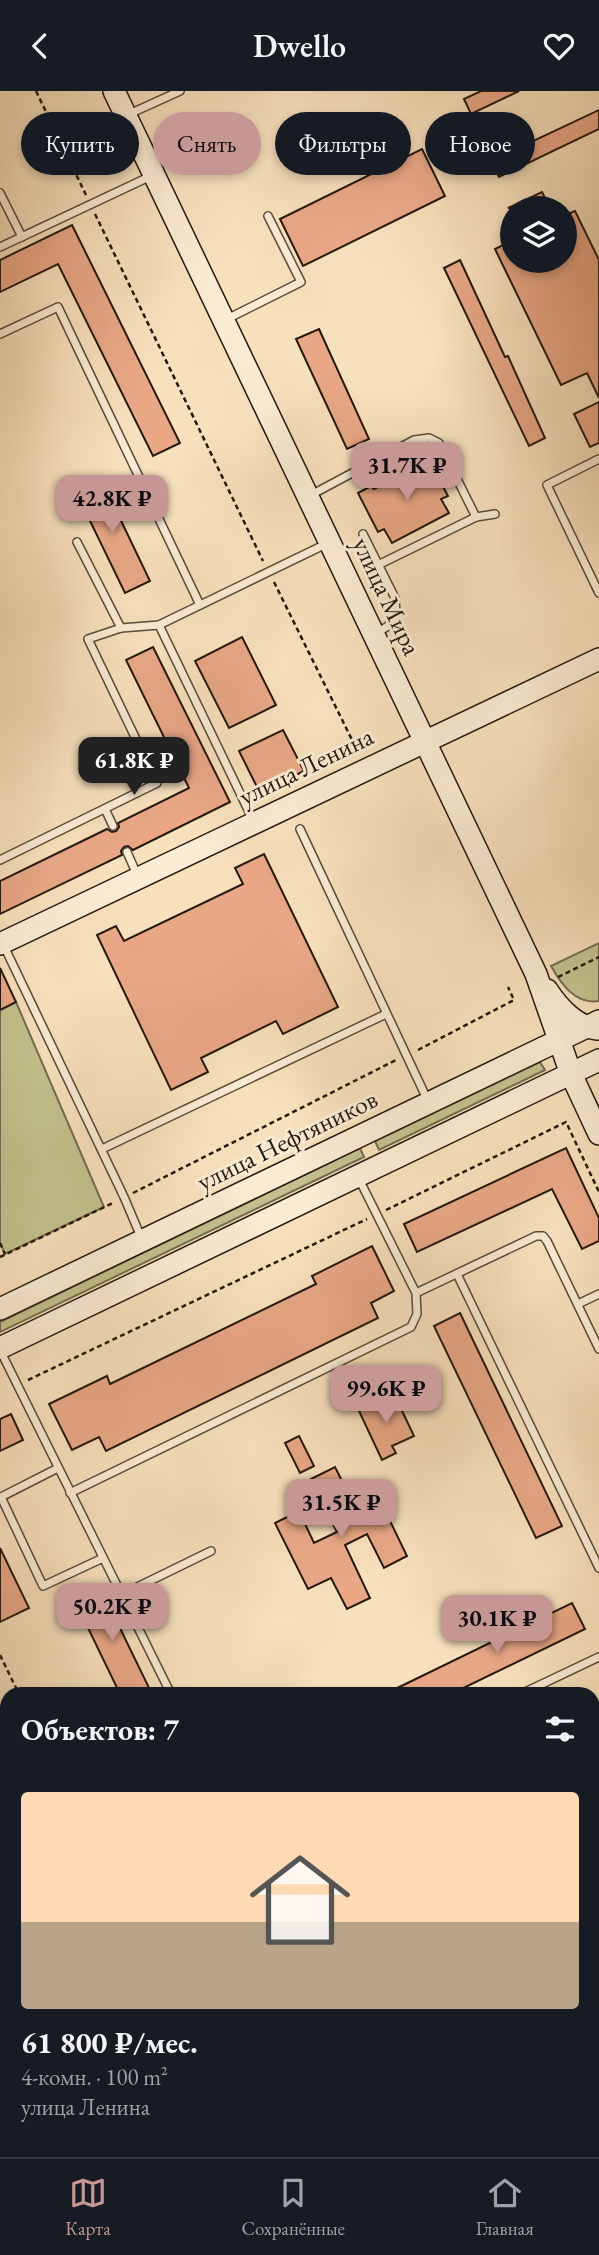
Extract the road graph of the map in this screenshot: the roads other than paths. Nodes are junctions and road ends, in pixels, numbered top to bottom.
1 (114, 91) edge
2 (180, 91) edge
3 (124, 112) edge
4 (135, 112) edge
5 (139, 143) edge
6 (153, 172) edge
7 (153, 174) edge
8 (154, 175) edge
9 (0, 193) edge
10 (268, 216) dead end
11 (22, 237) junction
12 (0, 247) edge
13 (224, 320) junction
14 (0, 334) edge
15 (599, 459) edge
16 (308, 497) junction
17 (495, 514) dead end
18 (476, 517) junction
19 (363, 534) dead end
20 (77, 542) dead end
21 (330, 542) junction
22 (378, 565) junction
23 (599, 593) edge
24 (200, 605) junction
25 (159, 625) junction
26 (121, 628) junction
27 (374, 635) junction
28 (599, 659) edge
29 (424, 740) junction
30 (105, 809) junction
31 (254, 822) junction
32 (113, 826) dead end
33 (300, 829) dead end
34 (127, 852) dead end
35 (0, 860) edge
36 (138, 878) junction
37 (1, 943) edge
38 (536, 974) junction
39 (386, 1014) junction
40 (595, 1026) edge
41 (559, 1040) junction
42 (599, 1060) edge
43 (570, 1074) junction
44 (429, 1103) junction
45 (599, 1134) edge
46 (362, 1135) junction
47 (102, 1149) junction
48 (378, 1167) junction
49 (358, 1176) junction
50 (142, 1241) junction
51 (457, 1274) junction
52 (416, 1293) junction
53 (599, 1294) edge
54 (578, 1304) junction
55 (0, 1309) edge
56 (0, 1349) edge
57 (599, 1349) edge
58 (58, 1468) junction
59 (70, 1493) junction
60 (211, 1552) dead end
61 (103, 1558) junction
62 (599, 1568) edge
63 (121, 1595) junction
64 (599, 1657) edge
65 (167, 1687) edge
66 (536, 1687) edge

1 - 3 main road, улица Мира
2 - 4 lane
5 - 6 main road, улица Мира
7 - 11 lane
8 - 13 main road, улица Мира
9 - 11 lane
10 - 13 lane
11 - 12 lane
13 - 16 main road, улица Мира
14 - 24 lane
15 - 23 lane
16 - 18 lane
16 - 21 main road, улица Мира
17 - 18 lane
18 - 22 lane
19 - 22 lane
20 - 26 lane
21 - 24 lane
21 - 27 main road, улица Мира
22 - 27 lane
24 - 25 lane
25 - 26 lane
25 - 31 lane
26 - 30 lane
27 - 29 main road, улица Мира
28 - 29 main road, улица Ленина
29 - 31 main road, улица Ленина
29 - 38 main road, улица Мира
30 - 32 lane
30 - 35 lane
31 - 36 main road, улица Ленина
33 - 39 lane
34 - 36 lane
36 - 37 main road, улица Ленина
37 - 47 lane
38 - 40 main road, улица Мира
38 - 41 main road, улица Мира
39 - 44 lane
39 - 47 lane
40 - 41 main road, улица Нефтяников
41 - 43 main road, улица Мира
41 - 44 main road, улица Нефтяников
42 - 43 main road
43 - 45 main road, улица Мира
43 - 48 main road
44 - 46 main road, улица Нефтяников
46 - 48 main road
46 - 50 main road, улица Нефтяников
47 - 50 lane
48 - 49 main road
49 - 52 lane
49 - 56 main road
50 - 55 main road, улица Нефтяников
51 - 52 lane
51 - 54 lane
51 - 62 lane
52 - 59 lane
53 - 54 lane
54 - 57 lane
56 - 58 lane
58 - 59 lane
58 - 61 lane
59 - 61 lane
60 - 63 lane
61 - 63 lane
63 - 65 lane
64 - 66 lane

